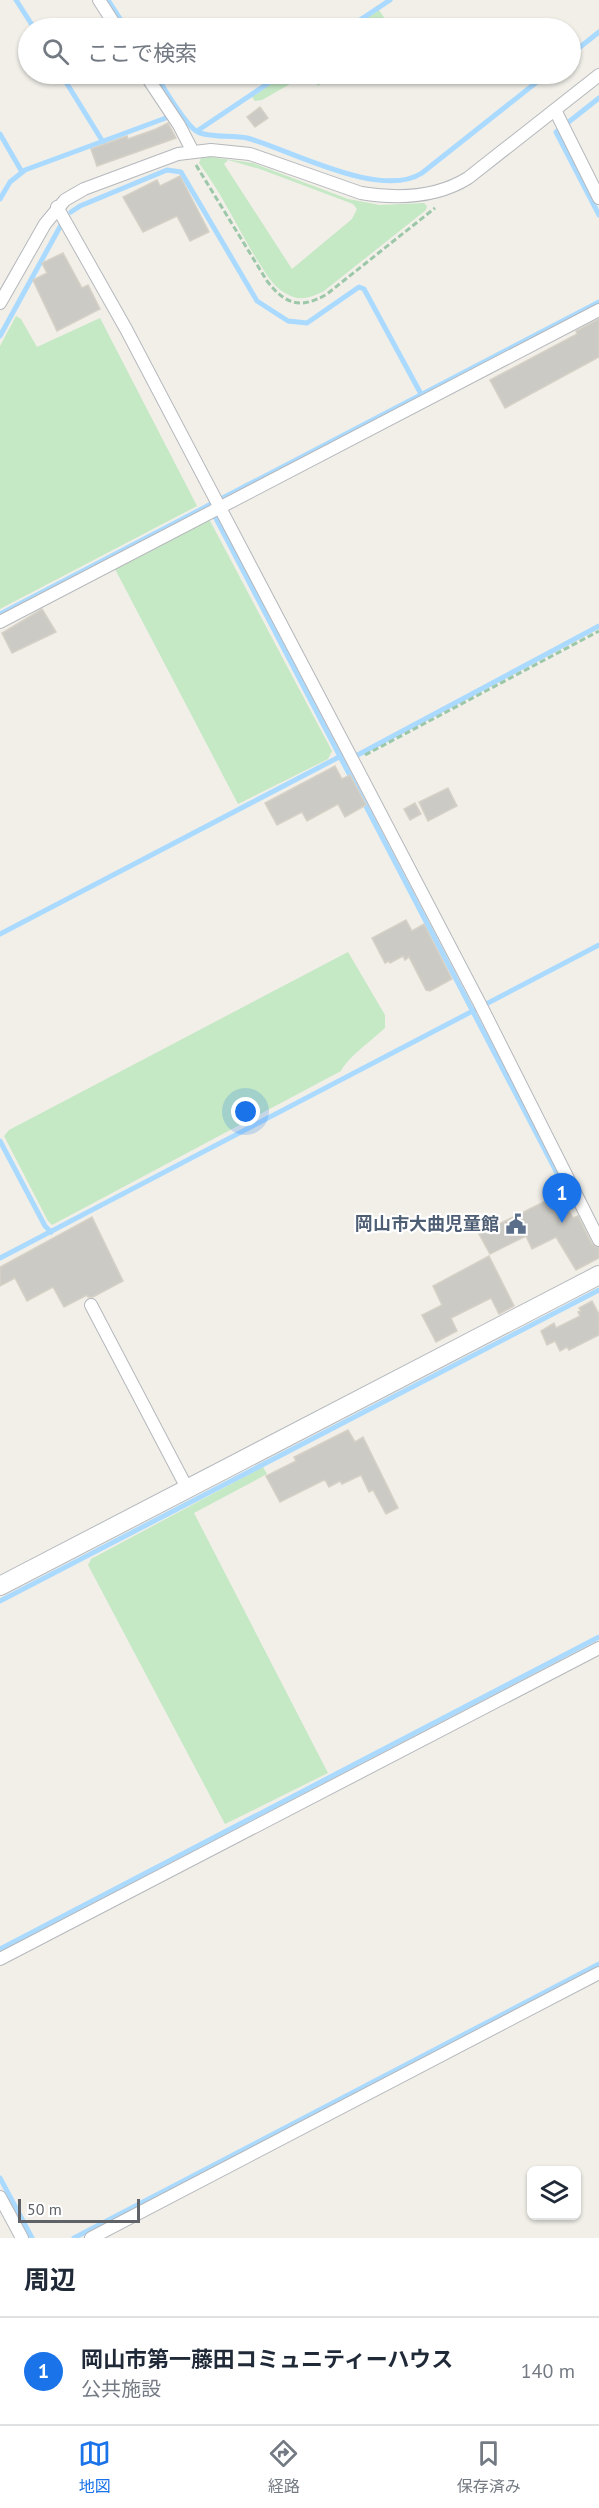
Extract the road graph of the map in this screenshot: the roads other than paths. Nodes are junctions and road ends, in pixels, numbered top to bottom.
1 (99, 0) edge
2 (111, 18) edge
3 (599, 75) edge
4 (152, 84) edge
5 (555, 110) junction
6 (193, 152) junction
7 (599, 198) edge
8 (57, 207) junction
9 (0, 303) edge
10 (599, 309) edge
11 (215, 507) junction
12 (0, 622) edge
13 (599, 1240) edge
14 (599, 1275) edge
15 (91, 1305) dead end
16 (187, 1488) junction
17 (0, 1586) edge
18 (599, 1648) edge
19 (0, 1959) edge
20 (599, 1973) edge
21 (0, 2197) edge
22 (22, 2238) edge
23 (91, 2238) edge

1 - 2 street
3 - 5 street
4 - 6 street
5 - 6 street
5 - 7 street
6 - 8 street
8 - 9 street
8 - 11 street
10 - 11 street
11 - 12 street
11 - 13 street
14 - 16 street
15 - 16 street
16 - 17 street
18 - 19 street
20 - 23 street
21 - 22 street

